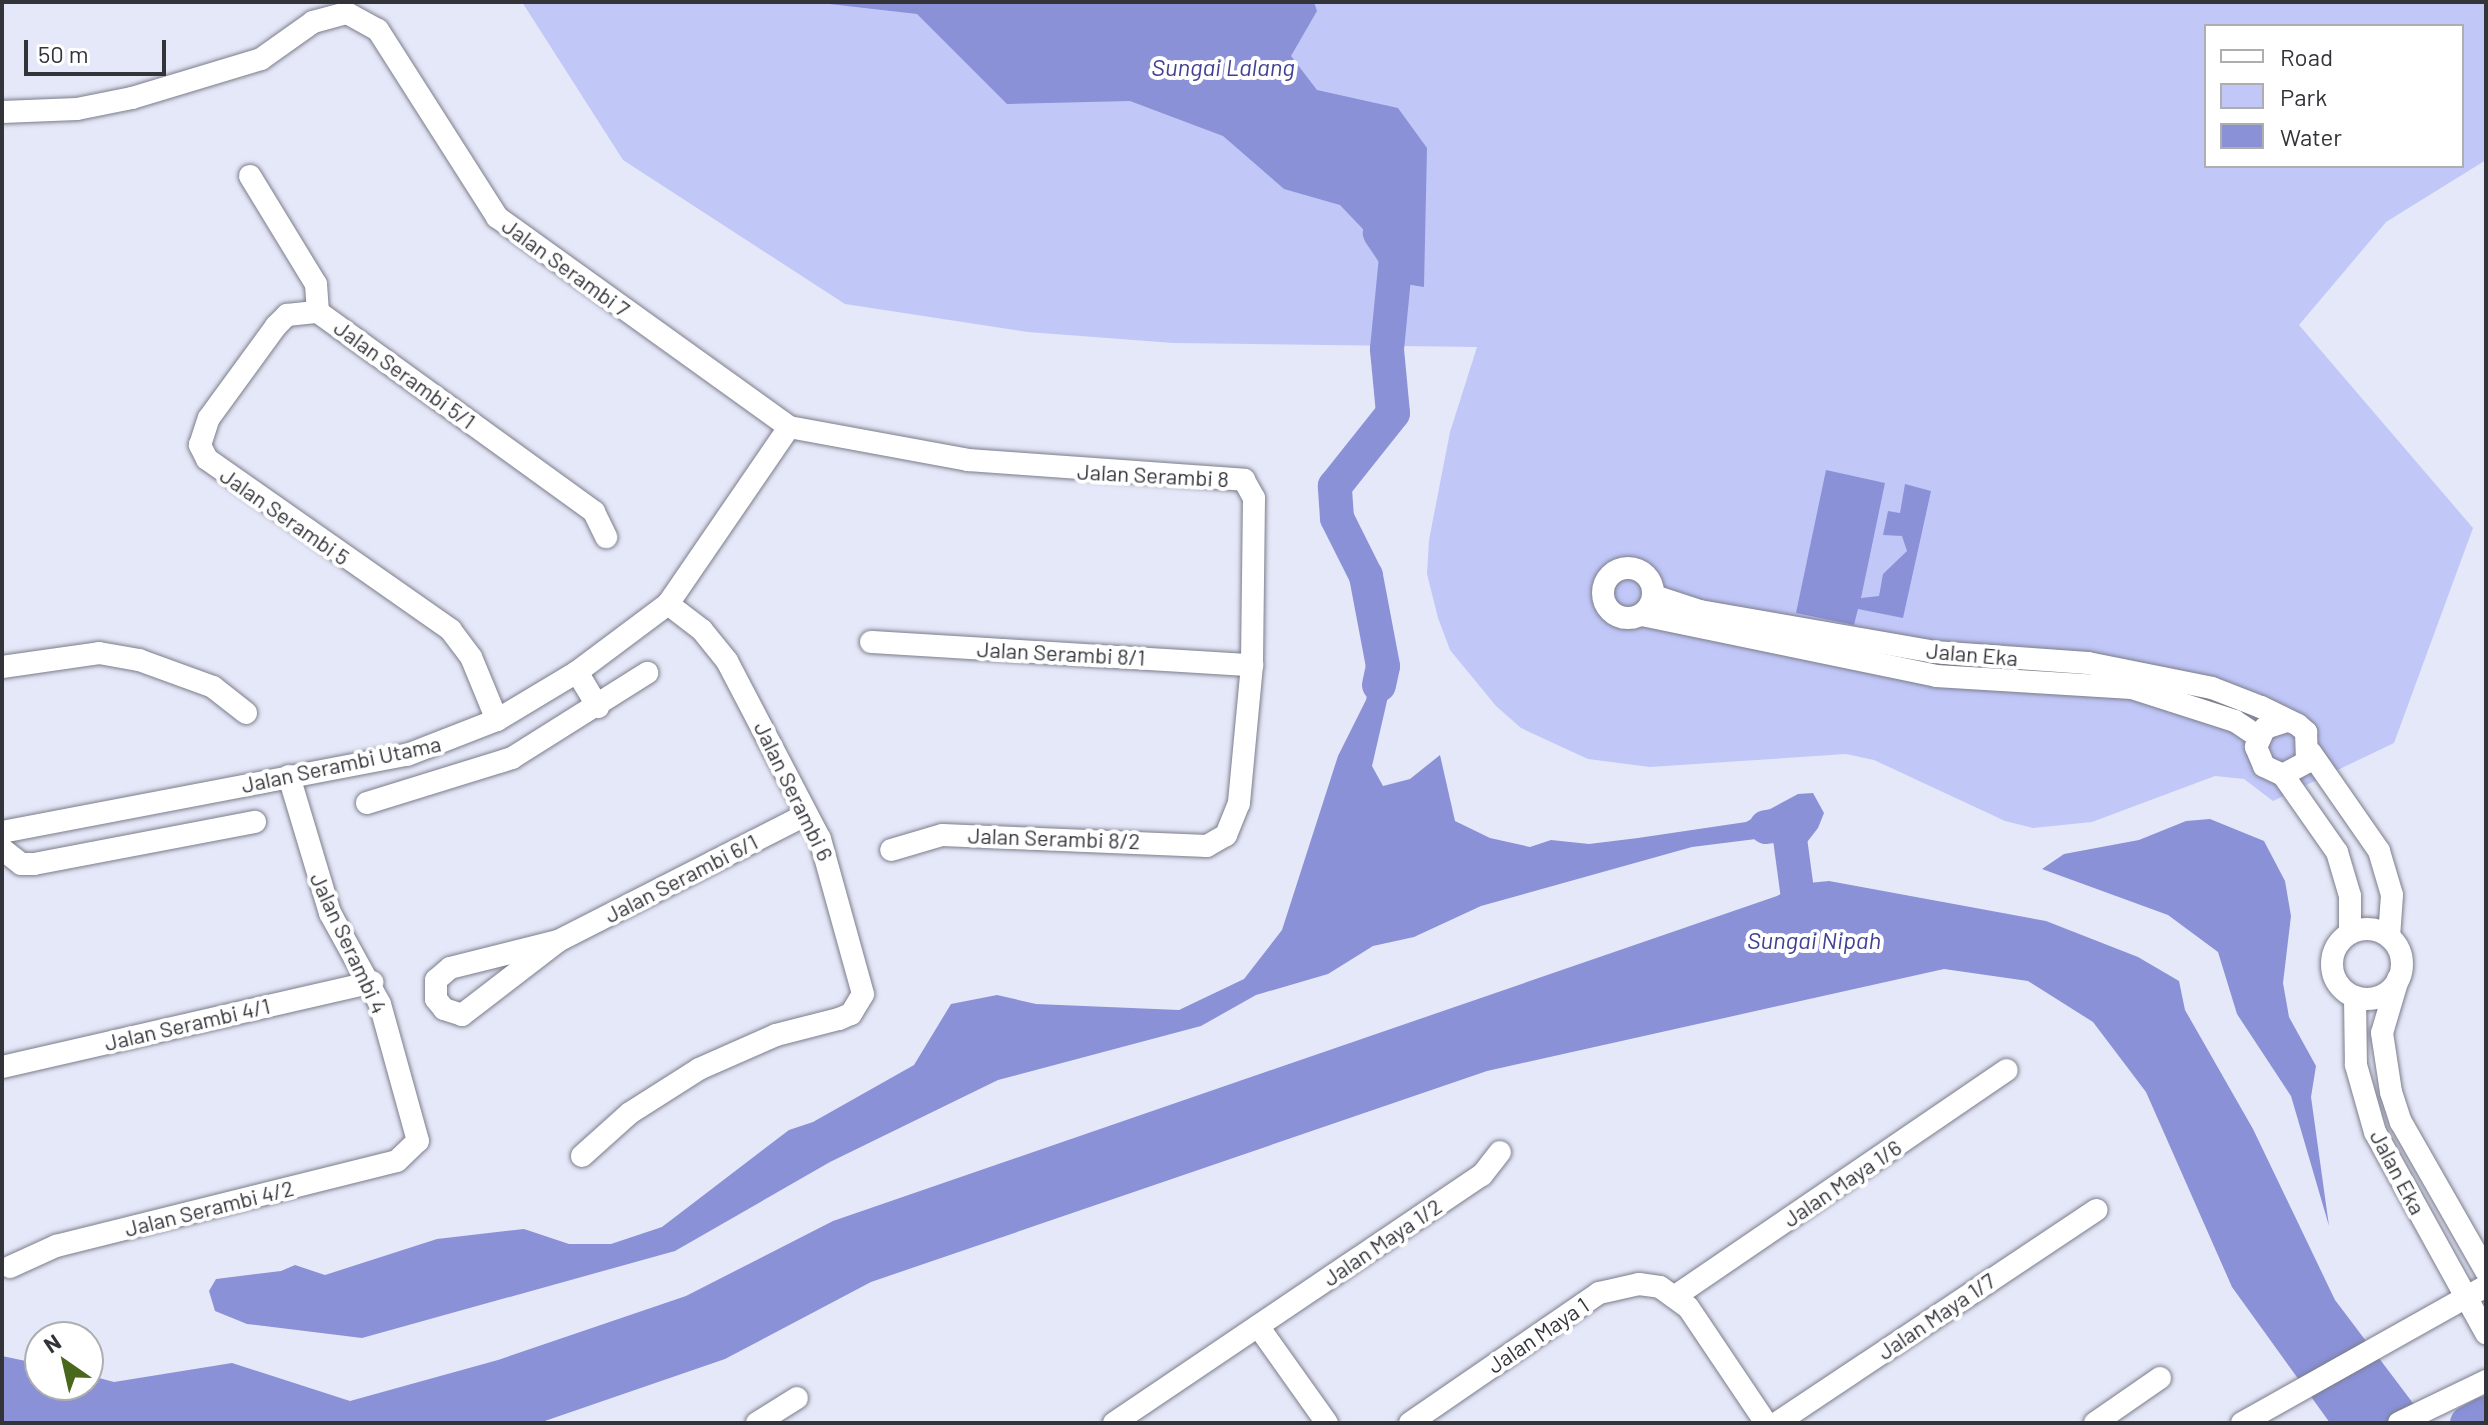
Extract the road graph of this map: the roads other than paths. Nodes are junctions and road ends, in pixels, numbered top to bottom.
1 (2, 112) edge
2 (250, 176) dead end
3 (318, 312) junction
4 (789, 427) junction
5 (606, 537) dead end
6 (668, 604) junction
7 (871, 642) dead end
8 (1252, 665) junction
9 (2, 667) edge
10 (577, 672) junction
11 (647, 673) dead end
12 (598, 707) junction
13 (246, 713) dead end
14 (497, 720) junction
15 (2286, 721) junction
16 (2259, 737) junction
17 (2311, 753) junction
18 (407, 755) junction
19 (2283, 775) junction
20 (289, 776) junction
21 (420, 788) junction
22 (171, 799) junction
23 (367, 803) dead end
24 (805, 815) junction
25 (255, 822) dead end
26 (2, 832) edge
27 (180, 836) junction
28 (1218, 842) joint
29 (2, 849) edge
30 (891, 850) dead end
31 (2350, 933) junction
32 (2389, 937) junction
33 (558, 941) junction
34 (2398, 979) junction
35 (372, 982) junction
36 (2355, 997) junction
37 (2, 1067) edge
38 (2007, 1070) dead end
39 (1500, 1152) dead end
40 (409, 1154) joint
41 (582, 1156) dead end
42 (2096, 1210) dead end
43 (2462, 1230) junction
44 (2436, 1243) junction
45 (2486, 1248) edge
46 (10, 1267) dead end
47 (2486, 1271) edge
48 (2486, 1286) edge
49 (1677, 1295) junction
50 (2466, 1298) junction
51 (2418, 1324) junction
52 (1258, 1326) junction
53 (2486, 1333) edge
54 (2160, 1378) dead end
55 (2486, 1381) edge
56 (797, 1398) dead end
57 (757, 1423) edge
58 (1114, 1423) edge
59 (1327, 1423) edge
60 (1410, 1423) edge
61 (1766, 1423) edge
62 (1777, 1423) edge
63 (2095, 1423) edge
64 (2242, 1423) edge
65 (2399, 1423) edge

1 - 4 street, Jalan Serambi 7
2 - 3 street, Jalan Serambi 5/1
3 - 5 street, Jalan Serambi 5/1
3 - 14 street, Jalan Serambi 5
4 - 6 street, Jalan Serambi Utama
4 - 8 street, Jalan Serambi 8
6 - 10 street, Jalan Serambi Utama
6 - 24 street, Jalan Serambi 6
7 - 8 street, Jalan Serambi 8/1
8 - 28 street, Jalan Serambi 8
9 - 13 street
10 - 12 street
10 - 14 street, Jalan Serambi Utama
11 - 12 street, Jalan Serambi Utama
12 - 21 street, Jalan Serambi Utama
14 - 18 street, Jalan Serambi Utama
15 - 16 street
15 - 16 street, Jalan Eka
15 - 17 street, Jalan Eka
16 - 19 street
17 - 19 street
17 - 32 street, Jalan Eka
18 - 20 street, Jalan Serambi Utama
18 - 21 street
19 - 31 street
20 - 22 street, Jalan Serambi Utama
20 - 35 street, Jalan Serambi 4
21 - 23 street, Jalan Serambi Utama
22 - 26 street, Jalan Serambi Utama
22 - 27 street
24 - 33 street, Jalan Serambi 6/1
24 - 41 street, Jalan Serambi 6
25 - 27 street, Jalan Serambi Utama
27 - 29 street, Jalan Serambi Utama
28 - 30 street, Jalan Serambi 8/2
31 - 32 street
31 - 36 street
32 - 34 street, Jalan Eka
33 - 33 street, Jalan Serambi 6/1
34 - 36 street
34 - 43 street, Jalan Eka
35 - 37 street, Jalan Serambi 4/1
35 - 40 street, Jalan Serambi 4
36 - 44 street, Jalan Eka
38 - 49 street, Jalan Maya 1/6
39 - 52 street, Jalan Maya 1/2
40 - 46 street, Jalan Serambi 4/2
42 - 62 street, Jalan Maya 1/7
43 - 45 street
43 - 47 street, Jalan Eka
44 - 50 street, Jalan Eka
44 - 51 street
48 - 50 street
49 - 60 street, Jalan Maya 1
49 - 61 street
50 - 51 street
50 - 53 street, Jalan Eka
51 - 64 street
52 - 58 street, Jalan Maya 1/2
52 - 59 street
54 - 63 street
55 - 65 street
56 - 57 street

